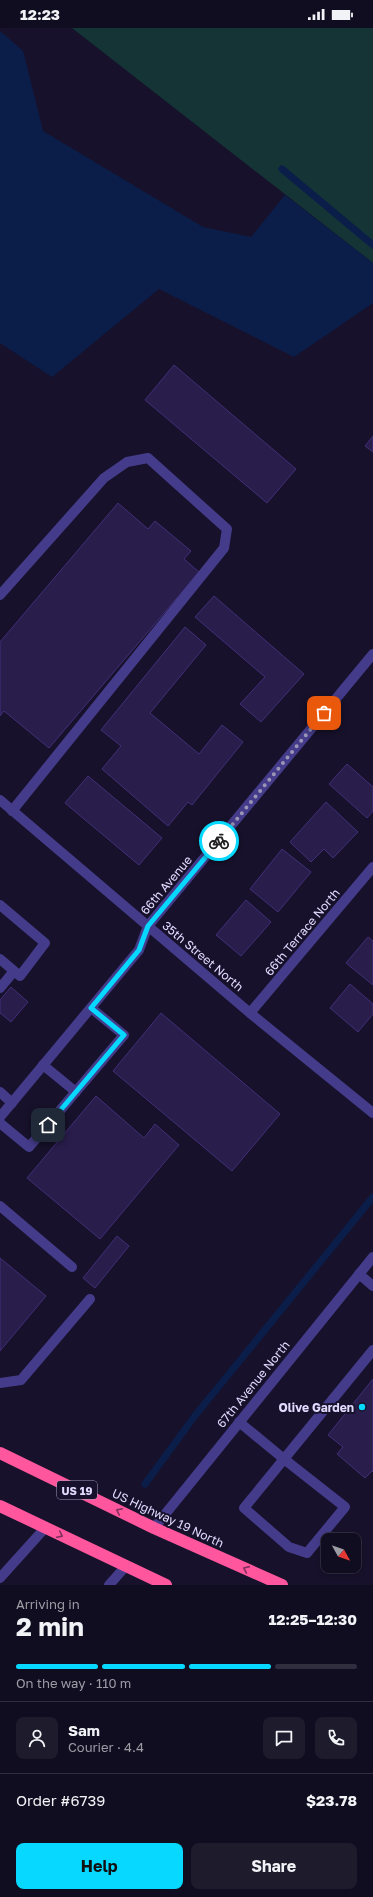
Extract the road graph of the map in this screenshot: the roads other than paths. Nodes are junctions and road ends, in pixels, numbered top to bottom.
1 (0, 595) edge
2 (373, 654) edge
3 (0, 800) edge
4 (12, 811) junction
5 (373, 867) edge
6 (0, 905) edge
7 (148, 926) junction
8 (0, 959) edge
9 (14, 971) junction
10 (0, 988) edge
11 (91, 1008) junction
12 (250, 1013) junction
13 (43, 1066) junction
14 (0, 1092) edge
15 (76, 1092) junction
16 (12, 1103) junction
17 (373, 1113) edge
18 (0, 1118) edge
19 (0, 1123) edge
20 (0, 1206) edge
21 (373, 1257) edge
22 (72, 1267) dead end
23 (359, 1274) junction
24 (373, 1286) edge
25 (90, 1299) dead end
26 (373, 1350) edge
27 (0, 1383) edge
28 (239, 1422) junction
29 (0, 1453) edge
30 (284, 1459) junction
31 (0, 1506) edge
32 (45, 1528) junction
33 (154, 1528) junction
34 (125, 1567) junction
35 (0, 1578) edge
36 (109, 1585) edge
37 (166, 1585) edge
38 (282, 1585) edge

1 - 4 street
2 - 7 street, 66th Avenue
3 - 4 street, 35th Street North
4 - 7 street, 35th Street North
5 - 12 street, 66th Terrace North
6 - 9 street
7 - 11 street, 66th Avenue
7 - 12 street, 35th Street North
8 - 9 street
9 - 10 street
11 - 13 street, 66th Avenue
11 - 15 street
12 - 17 street, 35th Street North
13 - 15 street
13 - 16 street, 66th Avenue
14 - 16 street
15 - 19 street
16 - 18 street, 66th Avenue
20 - 22 street
21 - 23 street, 67th Avenue North
23 - 24 street
23 - 28 street, 67th Avenue North
25 - 27 street
26 - 30 street
28 - 30 street
28 - 33 street, 67th Avenue North
33 -> 29 highway, US Highway 19 North / US 19
30 - 30 street
31 - 32 highway
32 -> 34 highway
32 - 35 street
38 -> 33 highway, US Highway 19 North / US 19
34 - 36 street
34 - 37 highway

